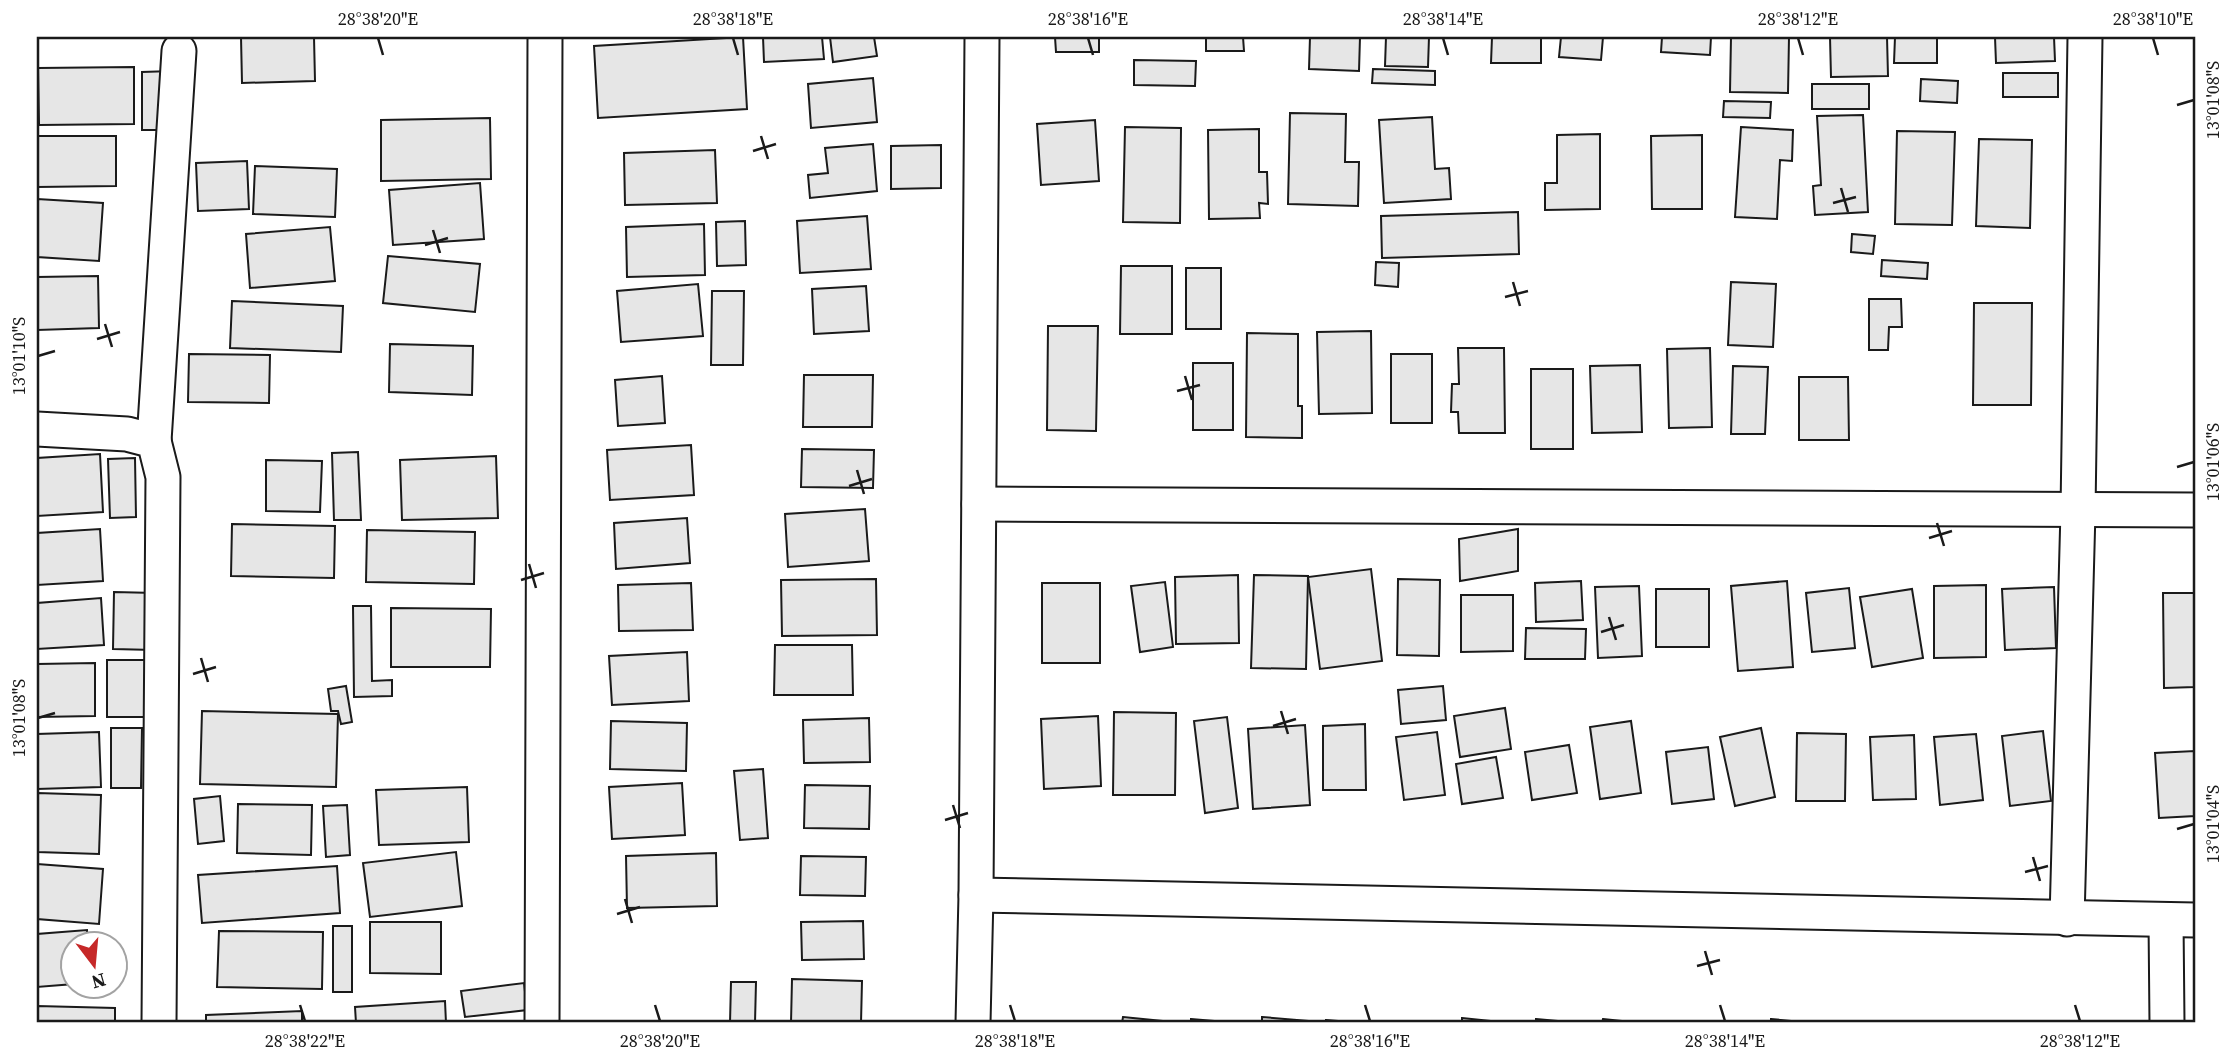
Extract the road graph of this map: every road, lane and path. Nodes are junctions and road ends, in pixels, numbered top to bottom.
1 (545, 37) edge
2 (982, 37) edge
3 (2085, 37) edge
4 (178, 51) dead end
5 (37, 429) edge
6 (154, 441) junction
7 (979, 504) junction
8 (2195, 510) edge
9 (2078, 511) junction
10 (976, 895) junction
11 (2067, 919) junction
12 (2181, 920) edge
13 (159, 1023) edge
14 (542, 1023) edge
15 (973, 1023) edge
16 (2167, 1023) edge

1 - 14 street
2 - 7 street
3 - 9 street
4 - 6 street
5 - 6 street
6 - 13 street
7 - 9 street
7 - 10 street
8 - 9 street
9 - 11 street
10 - 11 street
10 - 15 street
11 - 12 street
12 - 16 street

